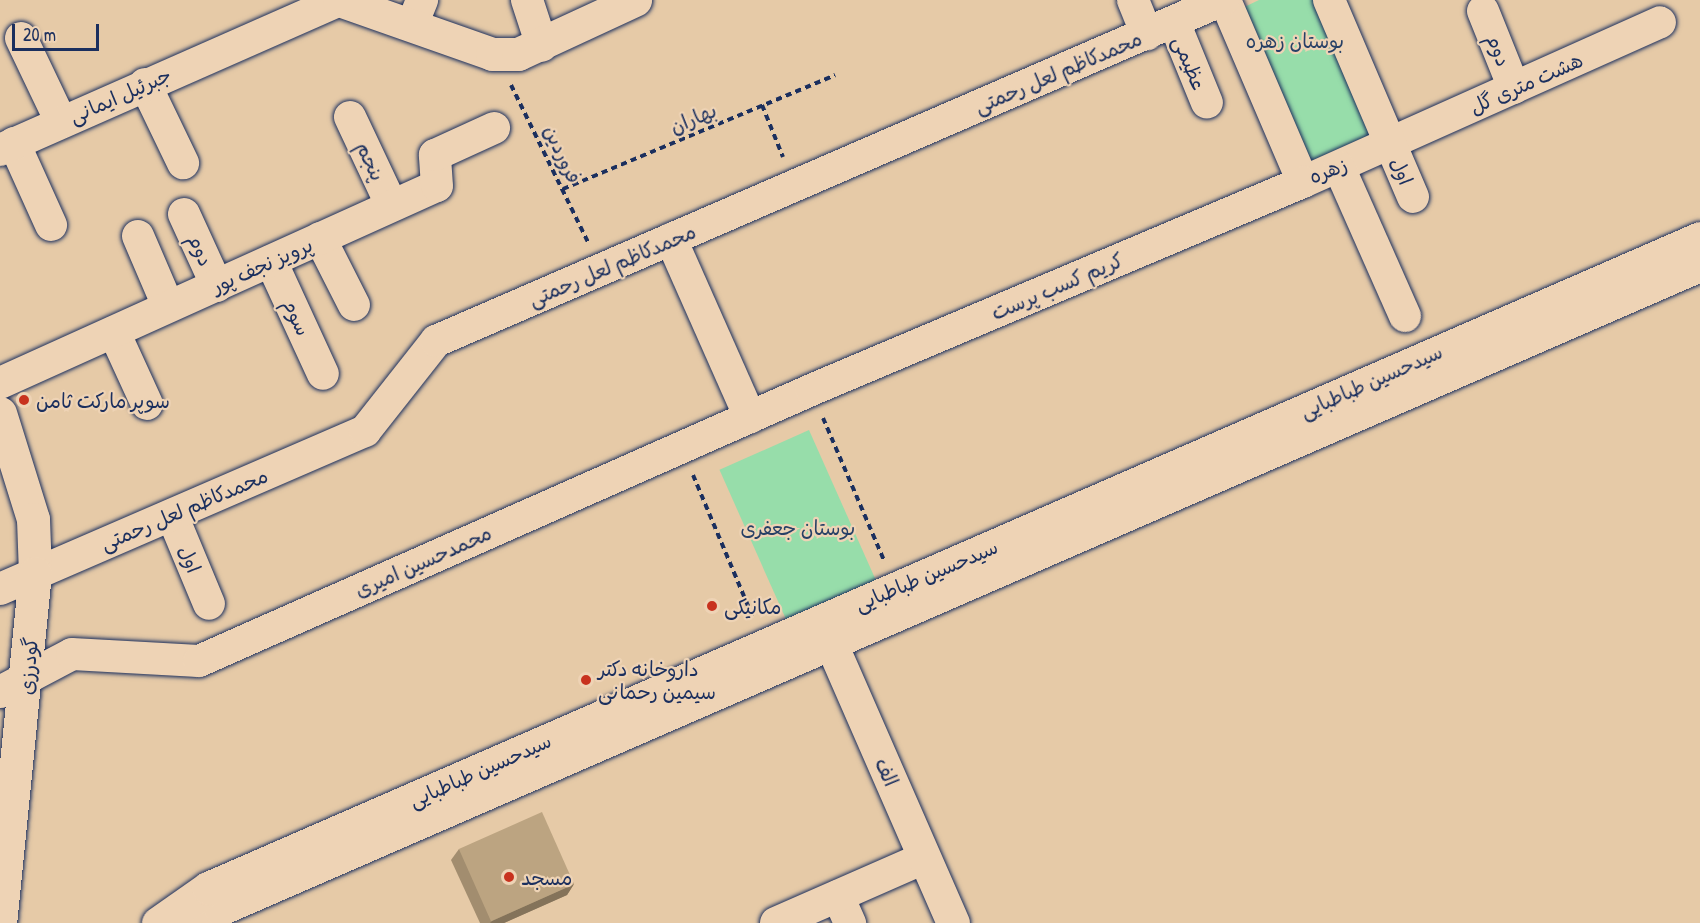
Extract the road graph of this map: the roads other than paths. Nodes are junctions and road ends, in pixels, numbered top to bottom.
1 (339, 0) edge
2 (527, 0) edge
3 (635, 0) edge
4 (1133, 0) edge
5 (1224, 0) edge
6 (1329, 0) edge
7 (1483, 11) dead end
8 (417, 13) edge
9 (1660, 22) dead end
10 (1160, 28) junction
11 (21, 38) dead end
12 (542, 46) junction
13 (145, 84) junction
14 (1514, 88) junction
15 (1207, 103) dead end
16 (350, 117) dead end
17 (61, 122) junction
18 (494, 128) dead end
19 (1391, 144) junction
20 (7, 147) edge
21 (183, 163) dead end
22 (1339, 167) junction
23 (1303, 182) junction
24 (1413, 198) dead end
25 (391, 204) junction
26 (184, 214) dead end
27 (51, 225) dead end
28 (138, 236) dead end
29 (320, 238) junction
30 (1700, 238) edge
31 (671, 239) junction
32 (271, 261) junction
33 (1700, 265) edge
34 (217, 286) junction
35 (354, 305) dead end
36 (168, 306) junction
37 (1405, 316) dead end
38 (114, 332) junction
39 (323, 374) dead end
40 (0, 383) edge
41 (811, 390) joint
42 (147, 404) dead end
43 (0, 413) edge
44 (750, 417) junction
45 (6, 458) edge
46 (172, 514) junction
47 (35, 573) junction
48 (0, 589) edge
49 (209, 604) dead end
50 (826, 632) junction
51 (14, 686) edge
52 (924, 858) junction
53 (844, 910) edge
54 (0, 923) edge
55 (158, 923) edge
56 (171, 923) edge
57 (776, 923) edge
58 (953, 923) edge

1 - 8 street
1 - 13 street, جبرئیل ایمانی
2 - 12 street
3 - 12 street
4 - 10 street, عظیمی
5 - 10 street, محمدکاظم لعل رحمتی
5 - 23 street, زهره
6 - 19 street
7 - 14 street, دوم
8 - 12 street
9 - 14 street, هشت متری گل
10 - 15 street, عظیمی
10 - 31 street, محمدکاظم لعل رحمتی
11 - 17 street
13 - 17 street, جبرئیل ایمانی
13 - 21 street
14 - 19 street, هشت متری گل
16 - 25 street, پنجم
17 - 20 street, جبرئیل ایمانی
18 - 25 street, پرویز نجف پور
19 - 22 street, زهره
19 - 24 street, اول
20 - 27 street
22 - 23 street, زهره
22 - 37 street
23 - 41 street, کریم کسب پرست
25 - 29 street, پرویز نجف پور
26 - 34 street, دوم
28 - 36 street
29 - 32 street, پرویز نجف پور
29 - 35 street
30 - 50 street, سیدحسین طباطبایی
31 - 44 street
31 - 46 street, محمدکاظم لعل رحمتی
32 - 34 street, پرویز نجف پور
32 - 39 street, سوم
33 - 50 street, سیدحسین طباطبایی
34 - 36 street, پرویز نجف پور
36 - 38 street, پرویز نجف پور
38 - 40 street, پرویز نجف پور
38 - 42 street
41 - 44 street, محمدحسین امیری
43 - 45 street, گودرزی
44 - 51 street, محمدحسین امیری
45 - 47 street, گودرزی
46 - 47 street, محمدکاظم لعل رحمتی
46 - 49 street, اول
47 - 48 street, محمدکاظم لعل رحمتی
47 - 51 street, گودرزی
50 - 52 street, الف
50 - 55 street, سیدحسین طباطبایی
50 - 56 street, سیدحسین طباطبایی
51 - 54 street, گودرزی
52 - 53 street
52 - 58 street, الف
53 - 57 street

